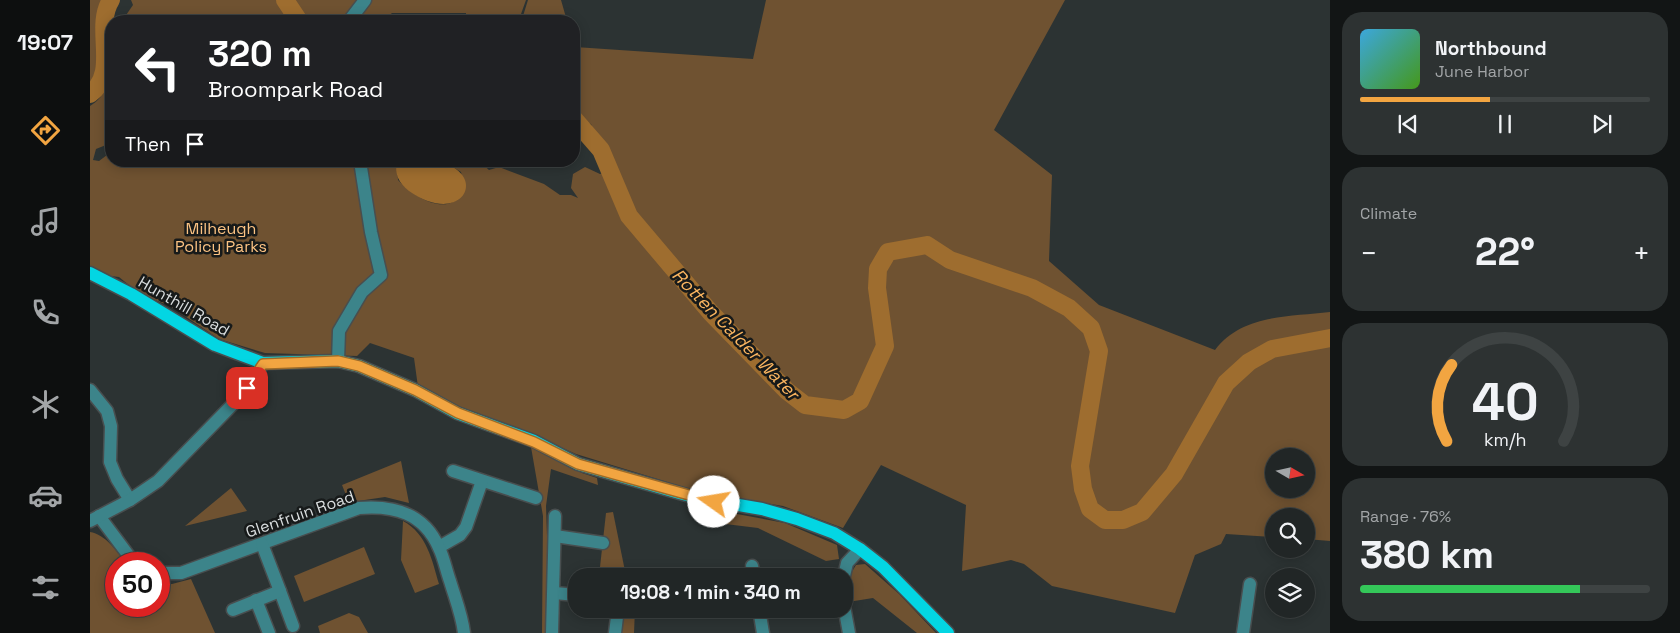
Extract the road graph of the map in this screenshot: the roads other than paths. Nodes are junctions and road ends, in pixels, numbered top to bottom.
1 (365, 0) edge
2 (354, 15) edge
3 (361, 167) edge
4 (90, 273) edge
5 (338, 361) junction
6 (263, 364) junction
7 (90, 390) edge
8 (453, 471) dead end
9 (482, 481) junction
10 (536, 498) dead end
11 (130, 500) junction
12 (555, 516) dead end
13 (94, 519) edge
14 (555, 536) junction
15 (603, 543) dead end
16 (262, 544) junction
17 (439, 547) junction
18 (860, 549) junction
19 (125, 552) edge
20 (846, 568) edge
21 (170, 573) edge
22 (1250, 584) dead end
23 (280, 591) junction
24 (555, 593) junction
25 (568, 594) edge
26 (256, 600) junction
27 (233, 610) dead end
28 (618, 618) edge
29 (760, 618) edge
30 (846, 618) edge
31 (293, 626) dead end
32 (269, 633) edge
33 (464, 633) edge
34 (552, 633) edge
35 (615, 633) edge
36 (763, 633) edge
37 (849, 633) edge
38 (948, 633) edge
39 (1243, 633) edge

1 - 2 street
3 - 5 street
4 - 6 main road, Hunthill Road
5 - 6 main road
5 - 18 main road
6 - 11 street
7 - 11 street
8 - 9 street
9 - 10 street
9 - 17 street
11 - 13 street
12 - 14 street
13 - 19 street
14 - 15 street
14 - 24 street
16 - 17 street, Glenfruin Road
16 - 21 street, Glenfruin Road
16 - 23 street
17 - 33 street, Glenfruin Road
18 - 20 street
18 - 38 main road
22 - 39 street
23 - 26 street
23 - 31 street
24 - 25 street
24 - 34 street
26 - 27 street
26 - 32 street
28 - 35 street
29 - 36 street
30 - 37 street

